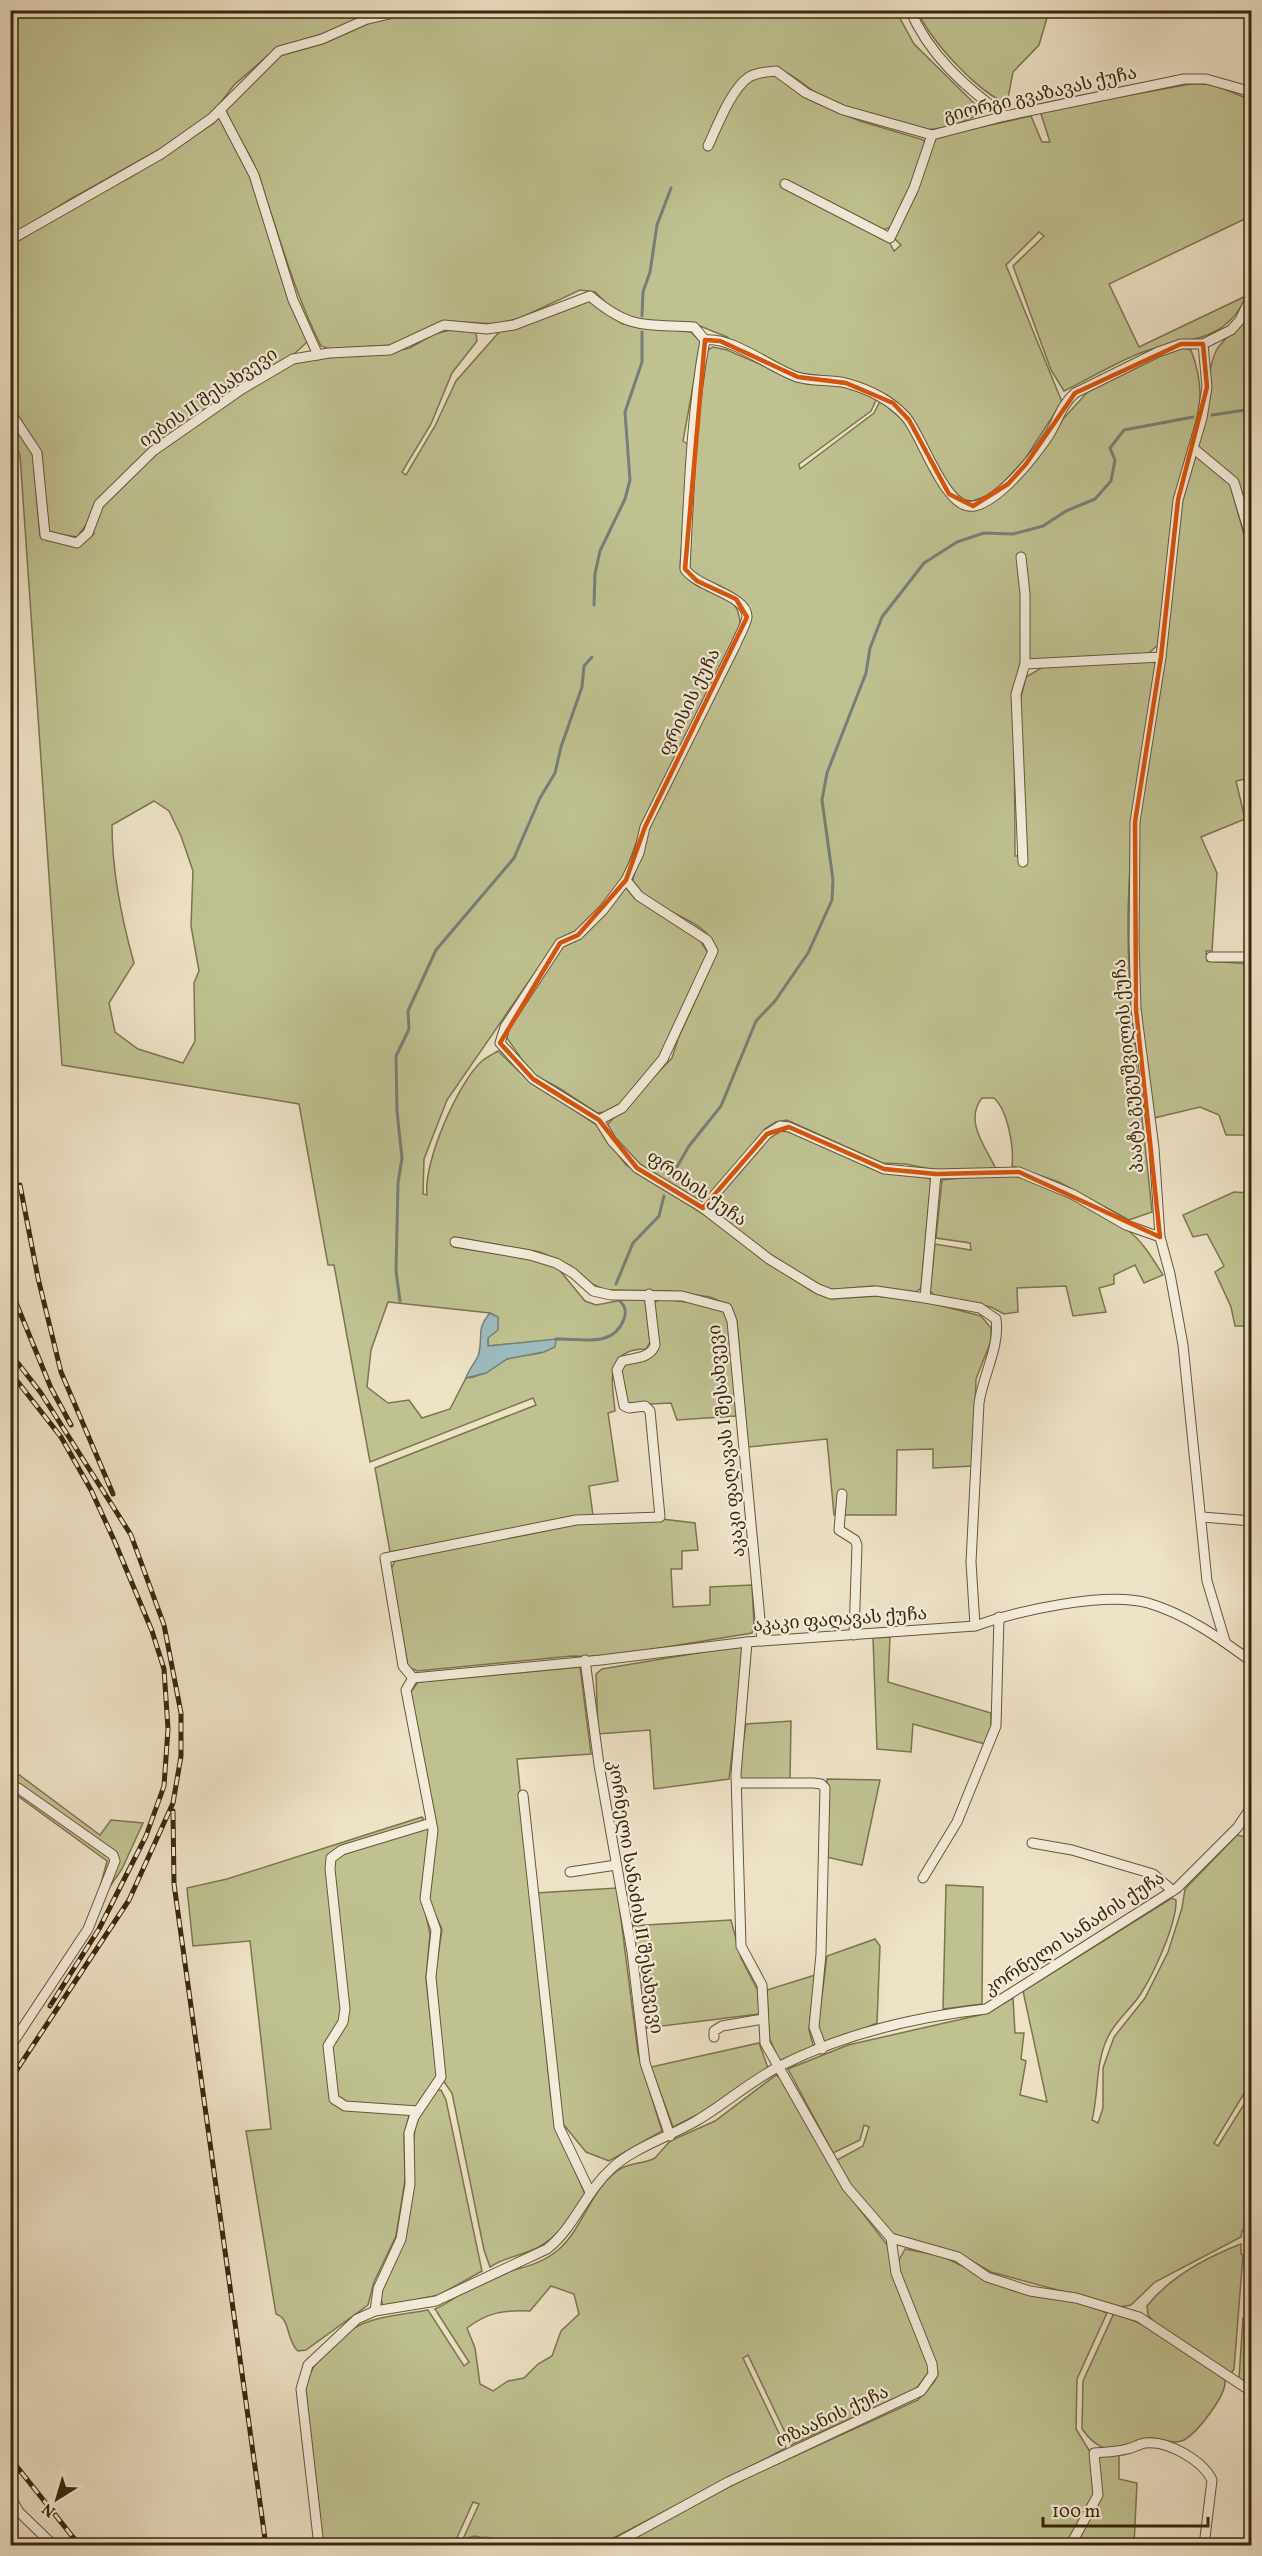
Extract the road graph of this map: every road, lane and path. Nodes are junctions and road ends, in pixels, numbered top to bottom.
1 (406, 10) edge
2 (910, 10) edge
3 (1251, 92) edge
4 (220, 110) junction
5 (1005, 116) junction
6 (932, 135) junction
7 (708, 146) dead end
8 (785, 184) dead end
9 (10, 240) edge
10 (1251, 296) edge
11 (705, 340) junction
12 (1203, 344) junction
13 (318, 355) junction
14 (10, 412) edge
15 (1193, 448) junction
16 (1251, 542) edge
17 (1021, 557) dead end
18 (1161, 657) junction
19 (1024, 664) junction
20 (1023, 862) dead end
21 (626, 880) junction
22 (1211, 957) dead end
23 (1251, 957) edge
24 (599, 1120) junction
25 (936, 1174) junction
26 (703, 1208) junction
27 (1160, 1237) junction
28 (455, 1242) dead end
29 (649, 1294) junction
30 (925, 1298) junction
31 (842, 1494) dead end
32 (1202, 1517) junction
33 (1251, 1521) edge
34 (999, 1617) junction
35 (975, 1626) junction
36 (854, 1635) junction
37 (762, 1641) junction
38 (1224, 1641) junction
39 (747, 1642) junction
40 (585, 1660) junction
41 (1251, 1662) edge
42 (413, 1678) junction
43 (737, 1784) junction
44 (18, 1788) dead end
45 (523, 1795) dead end
46 (1251, 1806) edge
47 (431, 1822) junction
48 (1032, 1843) dead end
49 (616, 1865) junction
50 (570, 1872) dead end
51 (923, 1878) dead end
52 (1173, 1891) junction
53 (764, 2019) junction
54 (714, 2037) dead end
55 (10, 2047) edge
56 (822, 2049) junction
57 (779, 2066) junction
58 (418, 2111) junction
59 (670, 2136) junction
60 (590, 2192) junction
61 (891, 2238) junction
62 (375, 2311) junction
63 (1251, 2392) edge
64 (10, 2496) edge
65 (49, 2541) dead end
66 (319, 2546) edge
67 (453, 2546) edge
68 (503, 2546) edge
69 (611, 2546) edge
70 (1070, 2546) edge
71 (1204, 2546) edge

1 - 4 street
2 - 5 street
3 - 5 street, გიორგი გვაზავას ქუჩა
4 - 9 street
4 - 13 street
5 - 6 street, გიორგი გვაზავას ქუჩა
6 - 7 street, გიორგი გვაზავას ქუჩა
6 - 8 street
10 - 12 street
11 - 12 street
11 - 13 street, იების II შესახვევი
11 - 21 street, ფრისის ქუჩა
12 - 15 street, პაატა გუგუშვილის ქუჩა
13 - 14 street, იების II შესახვევი
15 - 16 street
15 - 18 street, პაატა გუგუშვილის ქუჩა
17 - 19 street
18 - 19 street
18 - 27 street, პაატა გუგუშვილის ქუჩა
19 - 20 street
21 - 24 street
21 - 24 street, ფრისის ქუჩა
22 - 23 street
24 - 26 street, ფრისის ქუჩა
25 - 26 street
25 - 27 street
25 - 30 street
26 - 30 street, ფრისის ქუჩა
27 - 32 street, პაატა გუგუშვილის ქუჩა
28 - 29 street, აკაკი ფაღავას I შესახვევი
29 - 37 street, აკაკი ფაღავას I შესახვევი
29 - 42 street
30 - 35 street, ფრისის ქუჩა
31 - 36 street
32 - 33 street
32 - 38 street, პაატა გუგუშვილის ქუჩა
34 - 35 street, აკაკი ფაღავას ქუჩა
34 - 38 street, აკაკი ფაღავას ქუჩა
34 - 51 street
35 - 36 street, აკაკი ფაღავას ქუჩა
36 - 37 street, აკაკი ფაღავას ქუჩა
37 - 39 street, აკაკი ფაღავას ქუჩა
38 - 41 street, აკაკი ფაღავას ქუჩა
39 - 40 street, აკაკი ფაღავას ქუჩა
39 - 43 street
40 - 42 street, აკაკი ფაღავას ქუჩა
40 - 49 street, კორნელი სანაძის II შესახვევი
42 - 47 street
43 - 53 street
43 - 56 street
44 - 55 street
45 - 60 street
46 - 52 street, კორნელი სანაძის ქუჩა
47 - 58 street
47 - 58 street
48 - 52 street
49 - 50 street
49 - 59 street, კორნელი სანაძის II შესახვევი
52 - 56 street, კორნელი სანაძის ქუჩა
53 - 54 street
53 - 57 street
56 - 57 street, კორნელი სანაძის ქუჩა
57 - 59 street, კორნელი სანაძის ქუჩა
57 - 61 street
58 - 62 street
59 - 60 street, კორნელი სანაძის ქუჩა
60 - 62 street, კორნელი სანაძის ქუჩა
61 - 63 street
61 - 69 street, ოზაანის ქუჩა
62 - 66 street, კორნელი სანაძის ქუჩა
64 - 65 street
67 - 68 street
70 - 71 street

